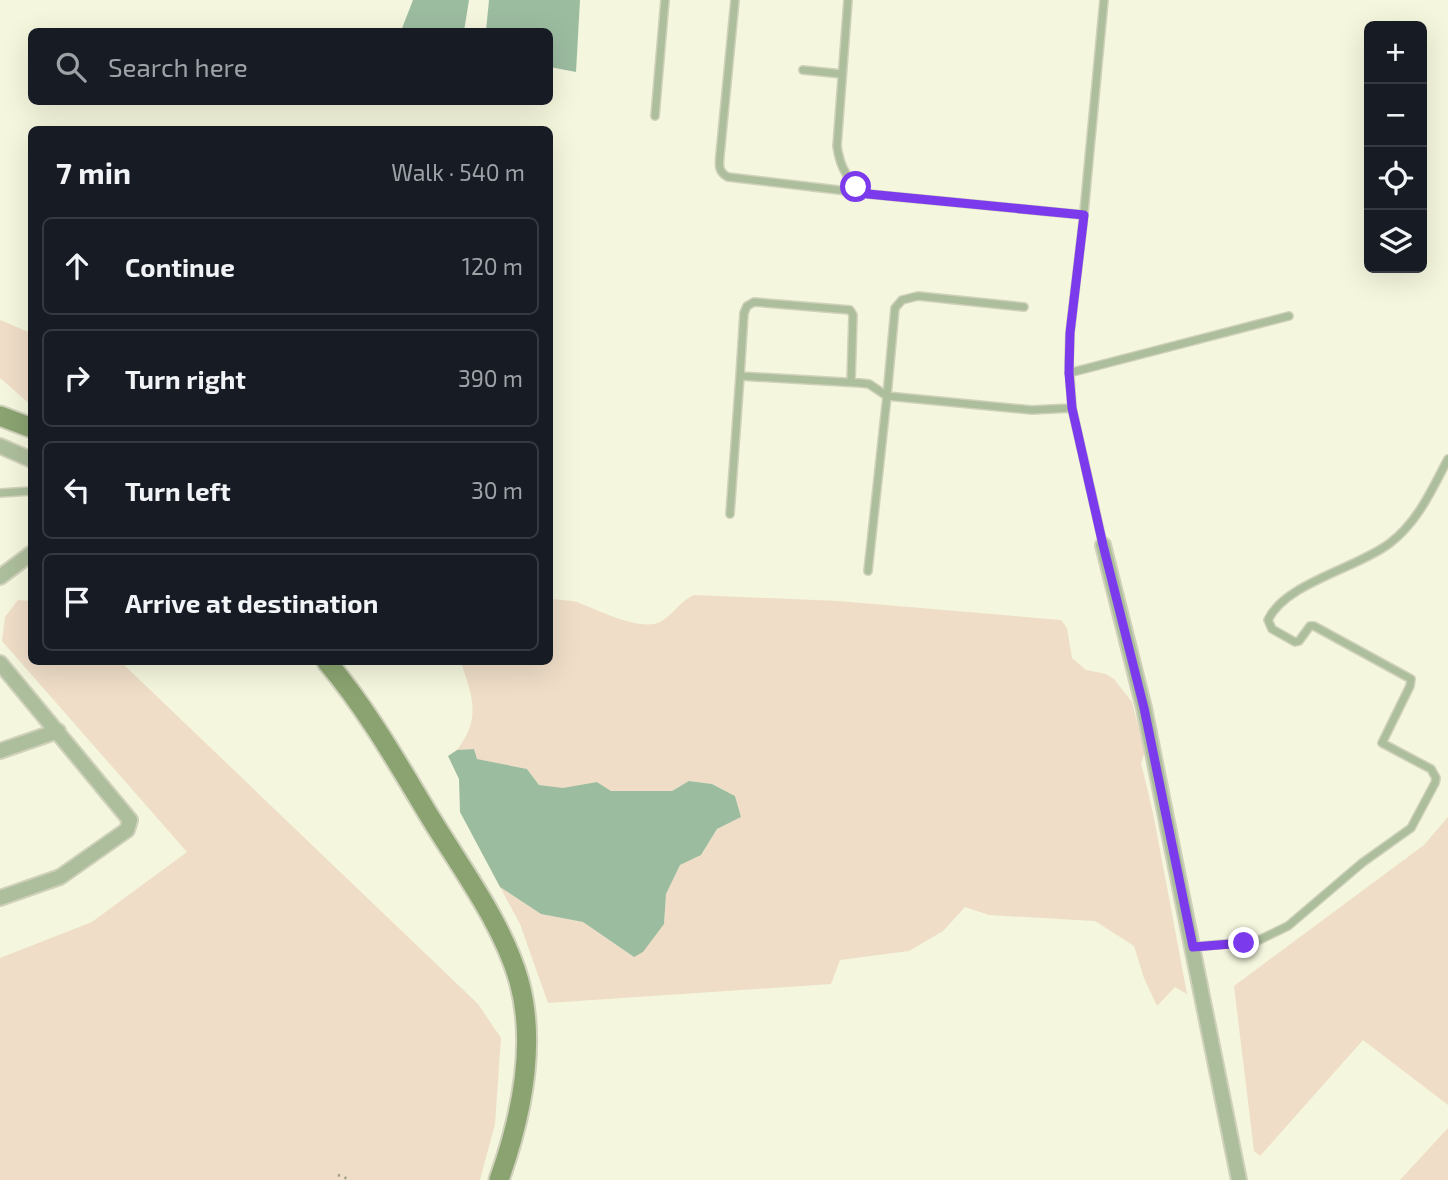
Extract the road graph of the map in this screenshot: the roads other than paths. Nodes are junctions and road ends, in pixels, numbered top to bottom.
1 (665, 0) edge
2 (735, 0) edge
3 (848, 0) edge
4 (1104, 0) edge
5 (803, 70) dead end
6 (842, 74) junction
7 (655, 116) dead end
8 (868, 194) junction
9 (1084, 215) junction
10 (1024, 307) dead end
11 (1289, 316) dead end
12 (1069, 373) junction
13 (740, 376) junction
14 (851, 382) junction
15 (887, 396) junction
16 (1072, 408) junction
17 (0, 416) edge
18 (28, 426) edge
19 (0, 446) edge
20 (28, 458) edge
21 (1448, 459) edge
22 (28, 491) edge
23 (0, 494) edge
24 (730, 514) dead end
25 (1103, 545) joint
26 (28, 556) edge
27 (868, 571) dead end
28 (0, 577) edge
29 (0, 663) edge
30 (329, 665) edge
31 (58, 731) junction
32 (0, 751) edge
33 (0, 898) edge
34 (1193, 947) junction
35 (499, 1180) edge
36 (1239, 1180) edge

1 - 7 lane
2 - 8 lane
3 - 6 lane
4 - 9 lane
5 - 6 lane
6 - 8 lane
8 - 9 lane
9 - 12 lane
10 - 15 lane
11 - 12 lane
12 - 16 lane
13 - 14 lane
13 - 14 lane
13 - 24 lane
14 - 15 lane
15 - 16 lane
15 - 27 lane
16 - 25 lane
17 - 18 street
19 - 20 street
21 - 34 lane
22 - 23 lane
25 - 34 street
26 - 28 street
29 - 31 street
30 - 35 street
31 - 32 street
31 - 33 street
34 - 36 street

